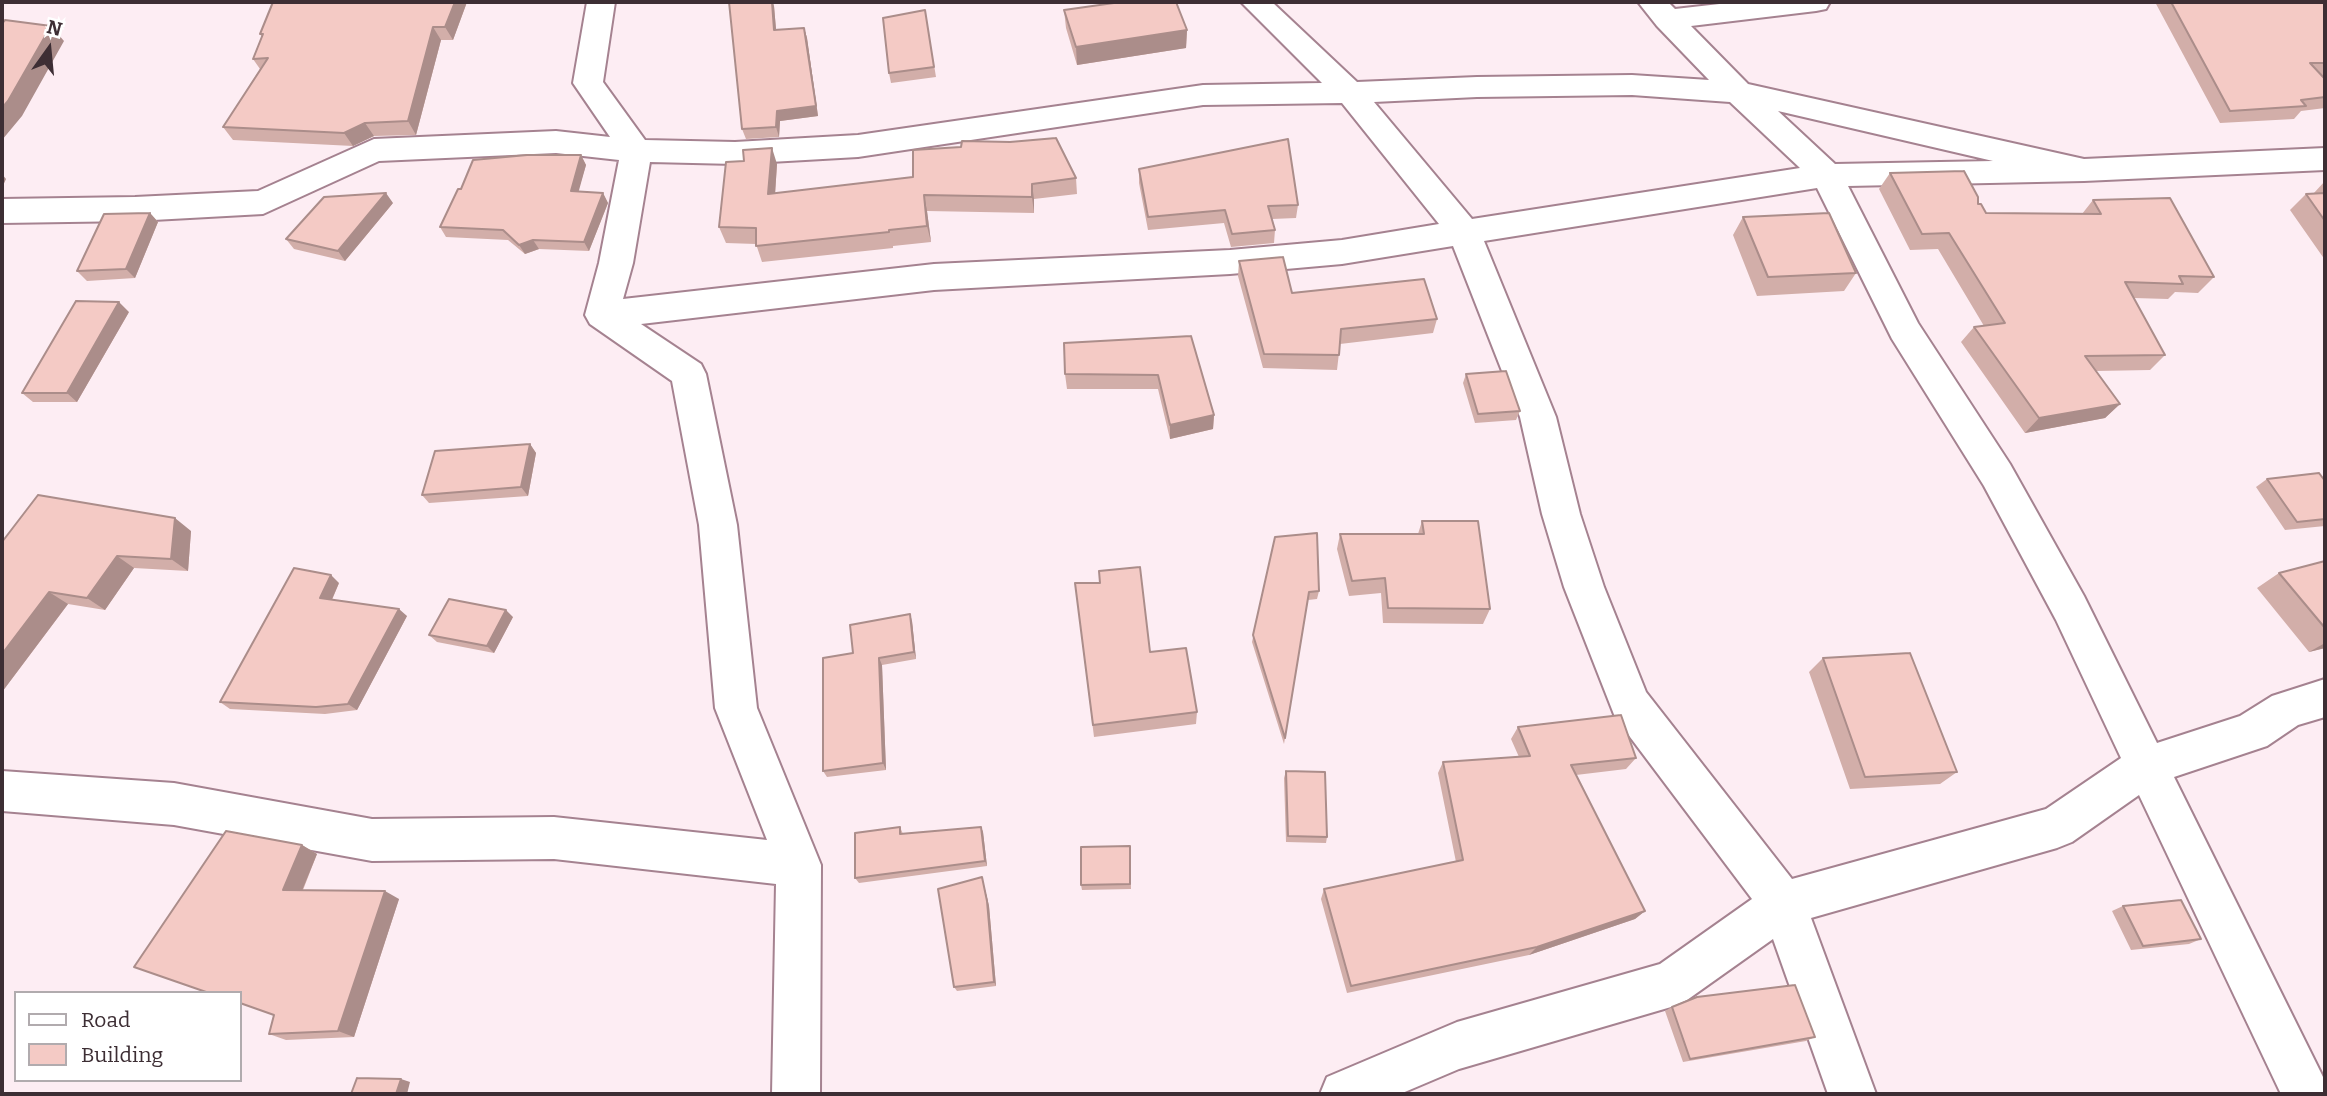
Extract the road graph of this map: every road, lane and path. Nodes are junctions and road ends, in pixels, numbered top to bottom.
1 (601, 2) edge
2 (1255, 2) edge
3 (1816, 2) edge
4 (1660, 10) edge
5 (1738, 92) junction
6 (1350, 93) junction
7 (636, 151) junction
8 (2325, 159) edge
9 (2084, 170) junction
10 (1827, 174) junction
11 (2, 211) edge
12 (1464, 232) junction
13 (602, 315) junction
14 (2325, 698) edge
15 (2146, 766) junction
16 (2, 791) edge
17 (799, 865) junction
18 (1783, 904) junction
19 (796, 1094) edge
20 (1344, 1094) edge
21 (1853, 1094) edge
22 (2306, 1094) edge

1 - 7 street
2 - 6 street
3 - 4 street
4 - 5 street
5 - 6 street
5 - 9 street
5 - 10 street
6 - 7 street
6 - 12 street
7 - 11 street
7 - 13 street
8 - 9 street
9 - 10 street
10 - 12 street
10 - 15 street
12 - 13 street
12 - 18 street
13 - 17 street
14 - 15 street
15 - 18 street
15 - 22 street
16 - 17 street
17 - 19 street
18 - 20 street
18 - 21 street

